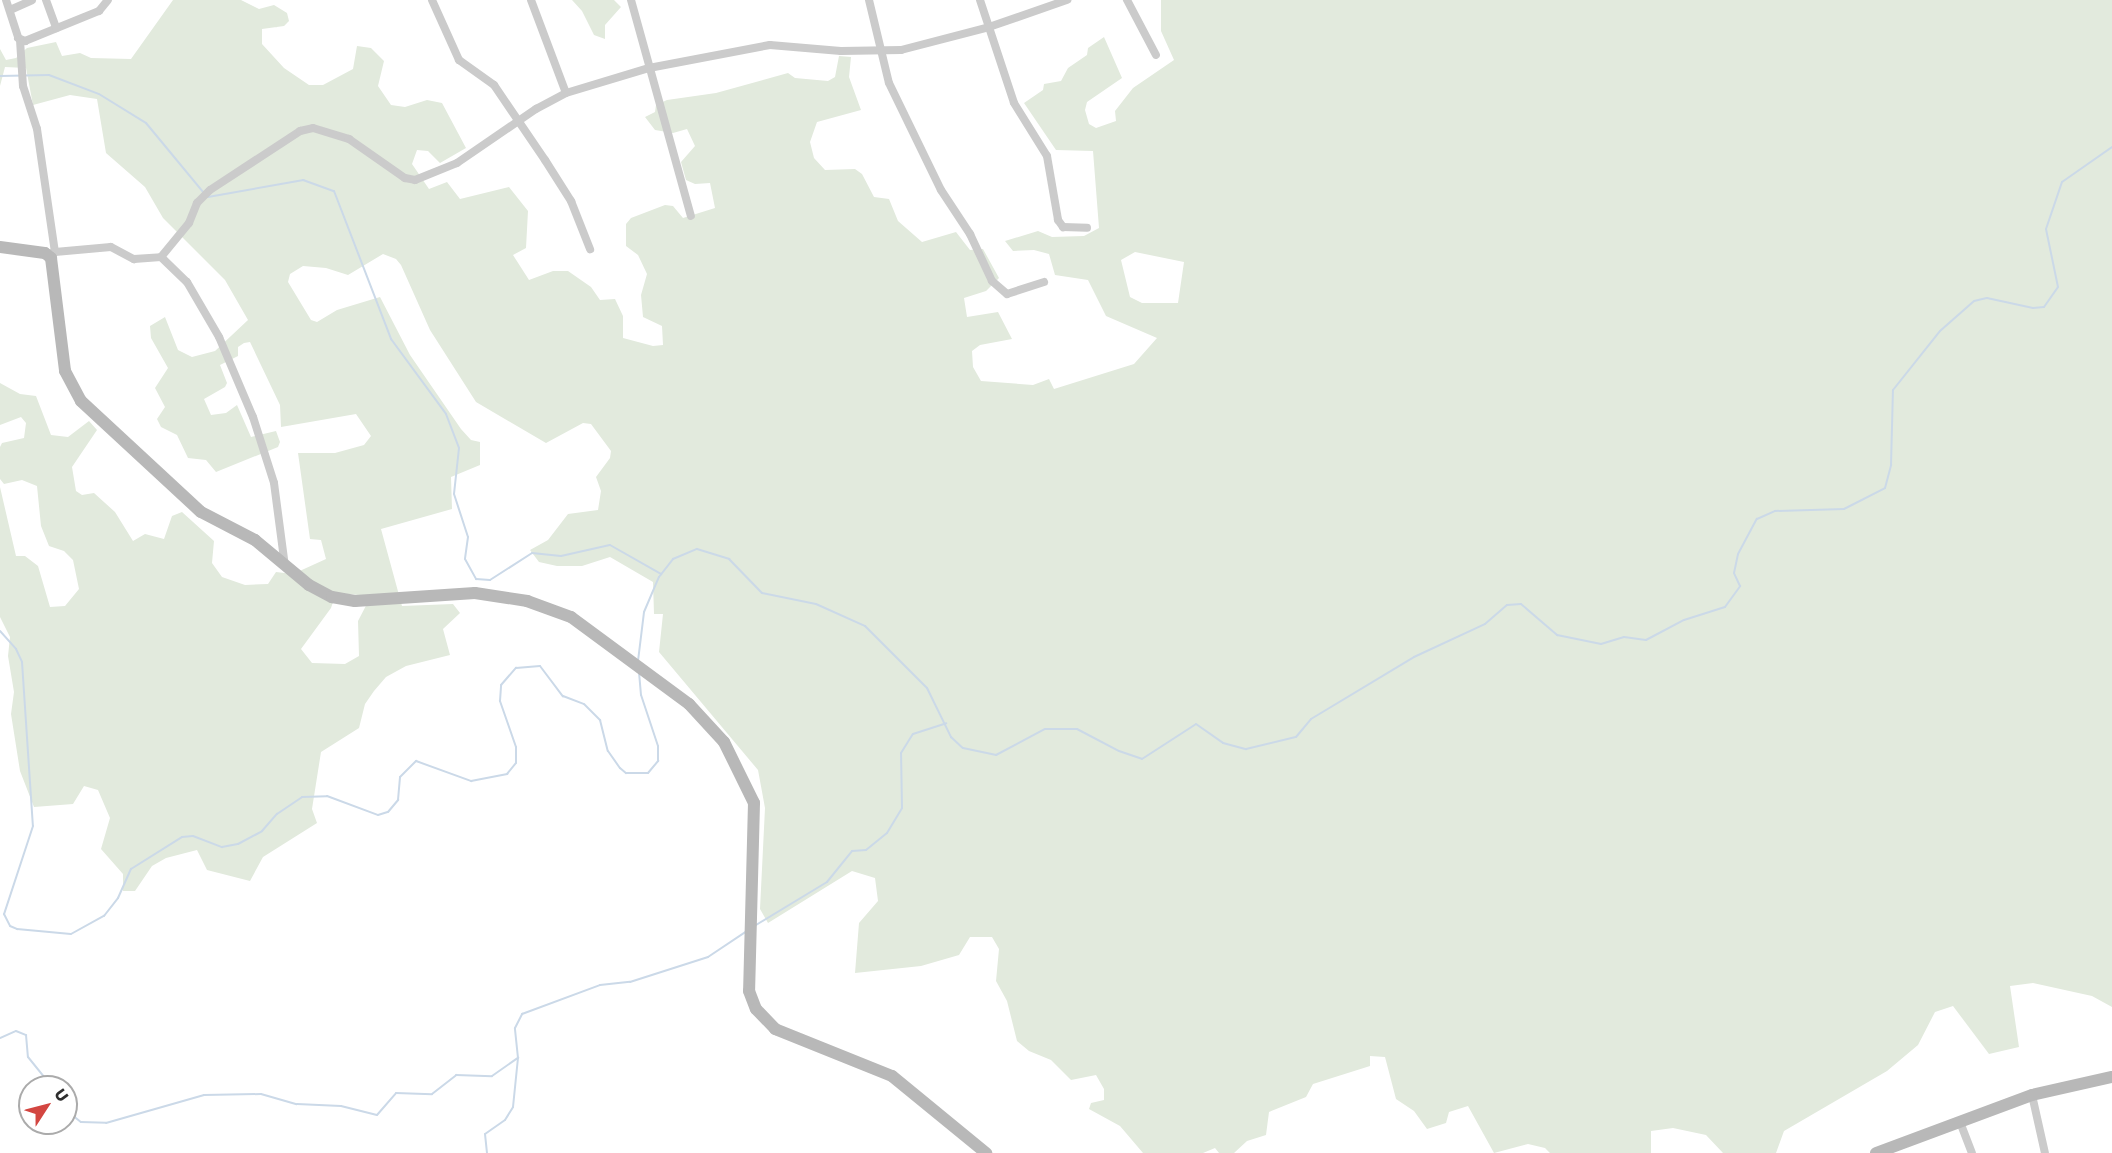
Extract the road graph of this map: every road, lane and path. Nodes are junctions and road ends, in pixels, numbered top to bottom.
1 (6, 0) edge
2 (33, 0) edge
3 (46, 0) edge
4 (108, 0) edge
5 (432, 0) edge
6 (531, 0) edge
7 (631, 0) edge
8 (869, 0) edge
9 (980, 0) edge
10 (1066, 0) edge
11 (1127, 0) edge
12 (10, 10) junction
13 (989, 27) junction
14 (56, 28) junction
15 (20, 40) junction
16 (880, 51) junction
17 (1156, 55) dead end
18 (649, 68) junction
19 (566, 93) junction
20 (519, 120) junction
21 (691, 216) dead end
22 (1087, 228) dead end
23 (0, 247) edge
24 (590, 249) dead end
25 (52, 253) junction
26 (161, 257) junction
27 (1044, 282) dead end
28 (285, 566) junction
29 (2112, 1077) edge
30 (2032, 1095) junction
31 (1960, 1122) junction
32 (986, 1153) edge
33 (1876, 1153) edge
34 (1972, 1153) edge
35 (2045, 1153) edge

1 - 12 street
2 - 12 street
3 - 14 street
4 - 14 street
5 - 20 street
6 - 19 street
7 - 18 street
8 - 16 street
9 - 13 street
10 - 13 street
11 - 17 street
12 - 15 street
13 - 16 street
13 - 22 street
14 - 15 street
15 - 25 street
16 - 18 street
16 - 27 street
18 - 19 street
18 - 21 street
19 - 20 street
20 - 24 street
20 - 26 street
23 - 25 main road
25 - 26 street
25 - 28 main road
26 - 28 street
28 - 32 main road
29 - 30 main road
30 - 31 main road
30 - 35 street
31 - 33 main road
31 - 34 street

